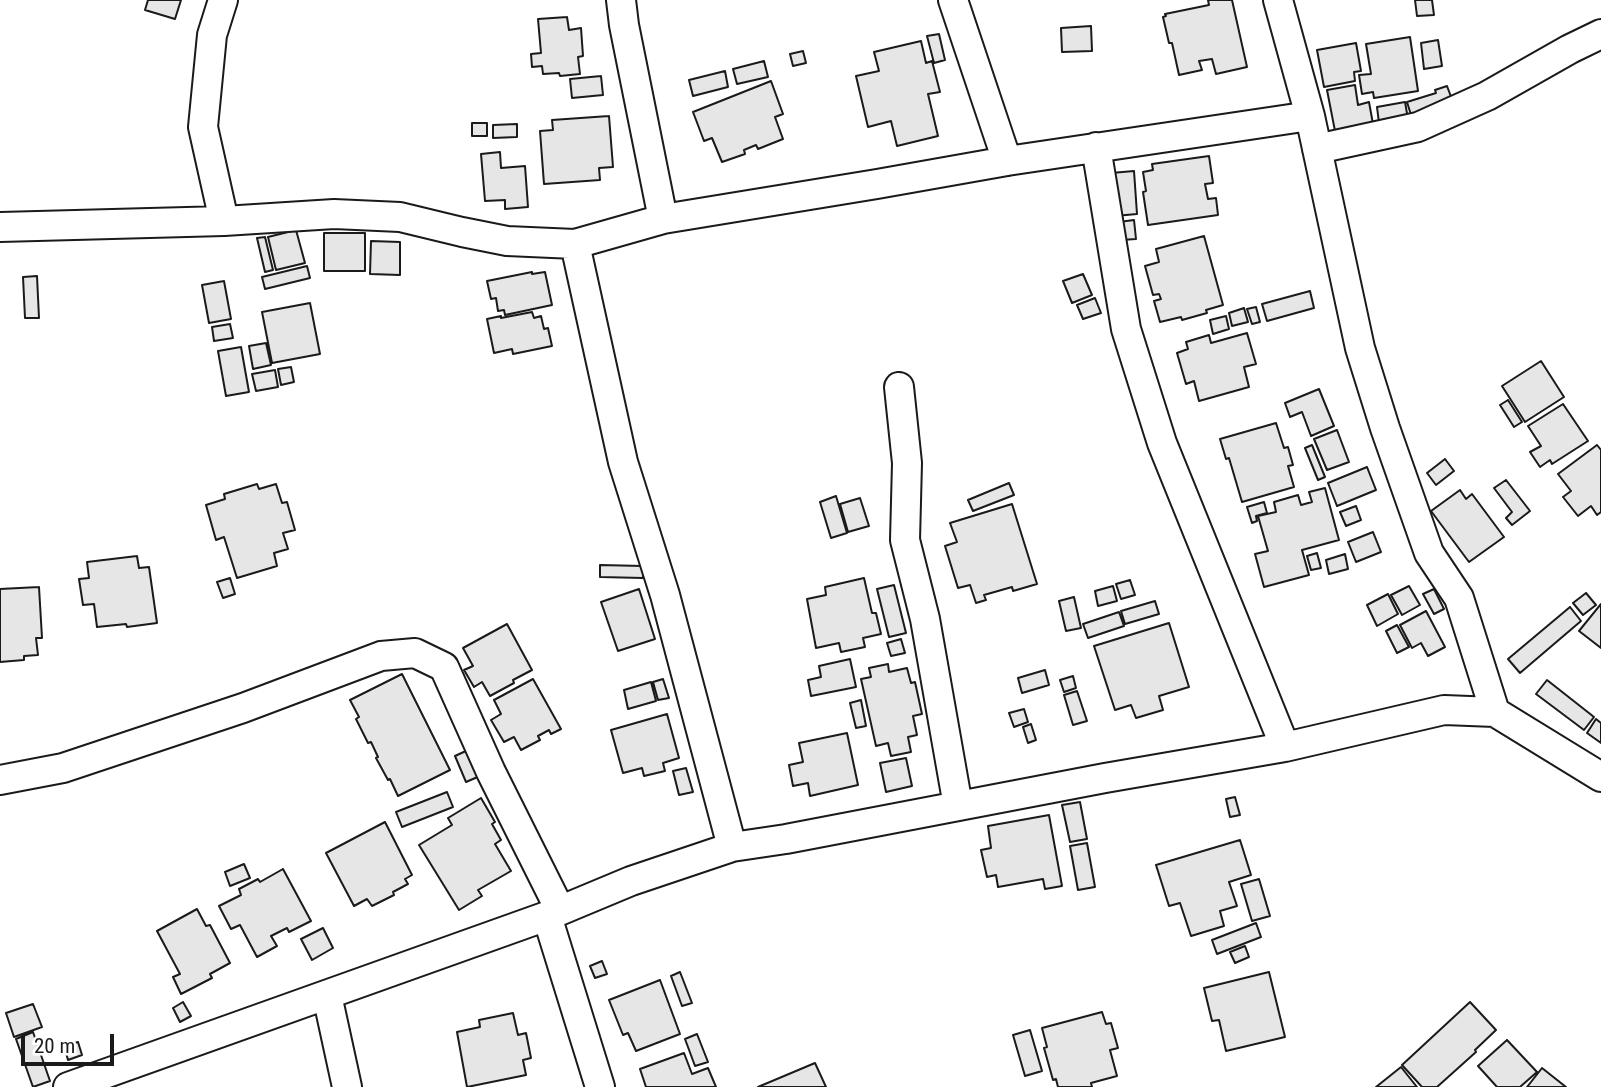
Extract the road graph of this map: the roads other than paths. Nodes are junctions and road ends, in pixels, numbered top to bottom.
1 (223, 0) edge
2 (621, 0) edge
3 (953, 0) edge
4 (1278, 0) edge
5 (1601, 34) edge
6 (1310, 116) junction
7 (1096, 147) junction
8 (1317, 149) junction
9 (1007, 161) junction
10 (663, 219) junction
11 (224, 221) junction
12 (0, 227) edge
13 (575, 244) junction
14 (900, 387) dead end
15 (1495, 712) junction
16 (1285, 747) junction
17 (1601, 777) edge
18 (0, 780) edge
19 (958, 806) junction
20 (732, 847) junction
21 (553, 913) junction
22 (327, 995) junction
23 (110, 1080) edge
24 (68, 1087) edge
25 (347, 1087) edge
26 (600, 1087) edge

1 - 11 street
2 - 10 street
3 - 9 street
4 - 6 street
5 - 8 street
6 - 7 street
6 - 8 street
7 - 9 street
7 - 16 street
8 - 15 street
9 - 10 street
10 - 13 street
11 - 12 street
11 - 13 street
13 - 20 street
14 - 19 street
15 - 16 street
15 - 17 street
16 - 19 street
18 - 21 street
19 - 20 street
20 - 21 street
21 - 22 street
21 - 26 street
22 - 23 street
22 - 25 street
23 - 24 street

